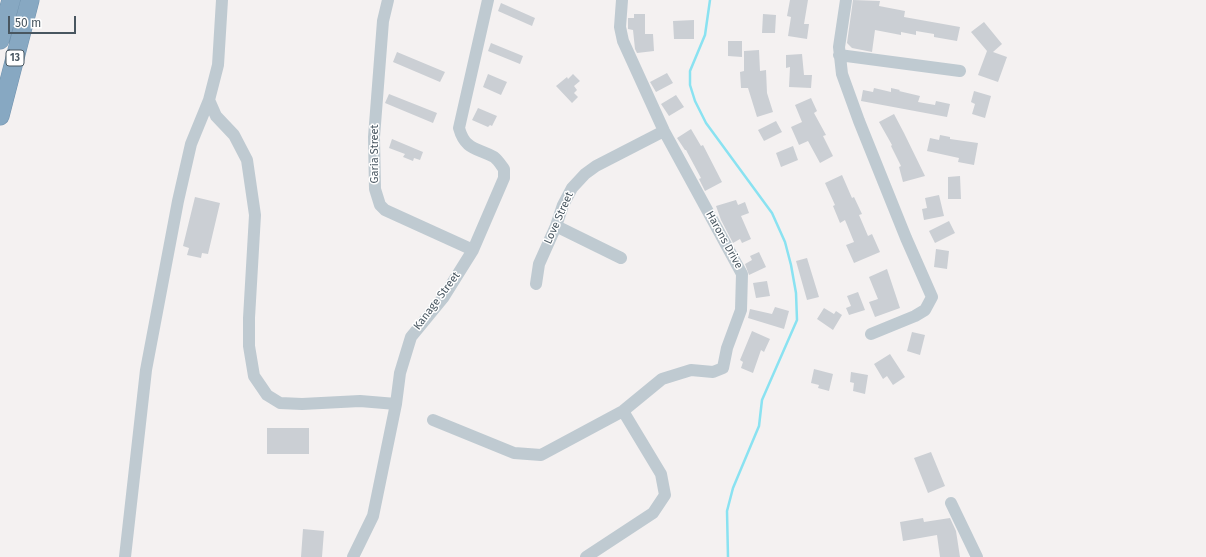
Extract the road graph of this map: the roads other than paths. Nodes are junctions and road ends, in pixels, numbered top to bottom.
1 (11, 0) edge
2 (30, 0) edge
3 (222, 0) edge
4 (388, 0) edge
5 (488, 0) edge
6 (622, 0) edge
7 (846, 0) edge
8 (0, 40) edge
9 (839, 54) junction
10 (960, 71) dead end
11 (209, 100) junction
12 (0, 116) edge
13 (664, 131) junction
14 (556, 226) junction
15 (473, 250) junction
16 (620, 258) dead end
17 (536, 284) dead end
18 (871, 334) dead end
19 (396, 404) junction
20 (623, 411) junction
21 (433, 420) dead end
22 (951, 503) dead end
23 (125, 557) edge
24 (353, 557) edge
25 (586, 557) edge
26 (977, 557) edge

1 - 8 highway, 13
2 - 12 highway, 13
3 - 11 street
4 - 15 street, Garia Street
5 - 15 street, Kanage Street
6 - 13 street, Harons Drive
7 - 9 street
9 - 10 street
9 - 18 street
11 - 19 street
11 - 23 street
13 - 14 street, Love Street
13 - 20 street, Harons Drive
14 - 16 street
14 - 17 street, Love Street
15 - 19 street, Kanage Street
19 - 24 street, Kanage Street
20 - 21 street, Harons Drive
20 - 25 street
22 - 26 street

